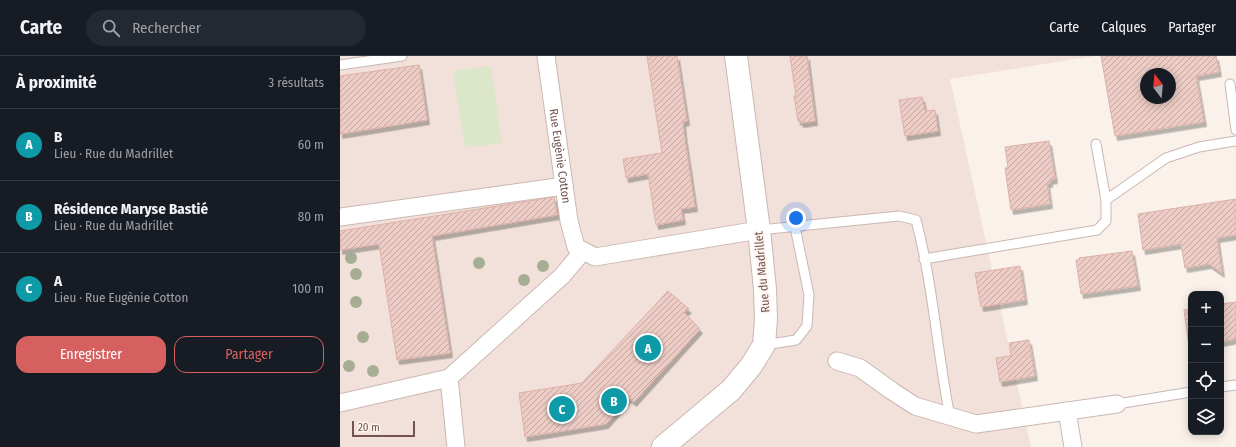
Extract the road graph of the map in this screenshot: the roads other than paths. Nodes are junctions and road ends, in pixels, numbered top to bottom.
1 (402, 56) edge
2 (546, 56) edge
3 (736, 56) edge
4 (340, 65) edge
5 (1230, 84) dead end
6 (1236, 130) edge
7 (1236, 140) edge
8 (1096, 144) dead end
9 (564, 186) junction
10 (1106, 200) junction
11 (340, 217) edge
12 (795, 227) junction
13 (759, 230) junction
14 (583, 251) junction
15 (924, 259) junction
16 (764, 345) junction
17 (837, 360) dead end
18 (449, 378) junction
19 (1236, 385) edge
20 (1224, 387) edge
21 (1188, 392) edge
22 (340, 403) edge
23 (1117, 404) joint
24 (1067, 411) junction
25 (950, 416) junction
26 (456, 447) edge
27 (663, 447) edge
28 (1073, 447) edge

1 - 4 lane
2 - 9 street, Rue Eugènie Cotton
3 - 13 street, Rue du Madrillet
5 - 6 lane
7 - 10 lane
8 - 10 lane
9 - 11 street
9 - 14 street, Rue Eugènie Cotton
10 - 15 lane
12 - 13 lane
12 - 15 lane
12 - 16 lane
13 - 14 street
13 - 16 street, Rue du Madrillet
14 - 18 street
15 - 25 lane
16 - 27 street, Rue du Madrillet
17 - 25 street
18 - 22 street
18 - 26 street
19 - 20 lane
21 - 23 lane
23 - 24 street
24 - 25 street
24 - 28 street

